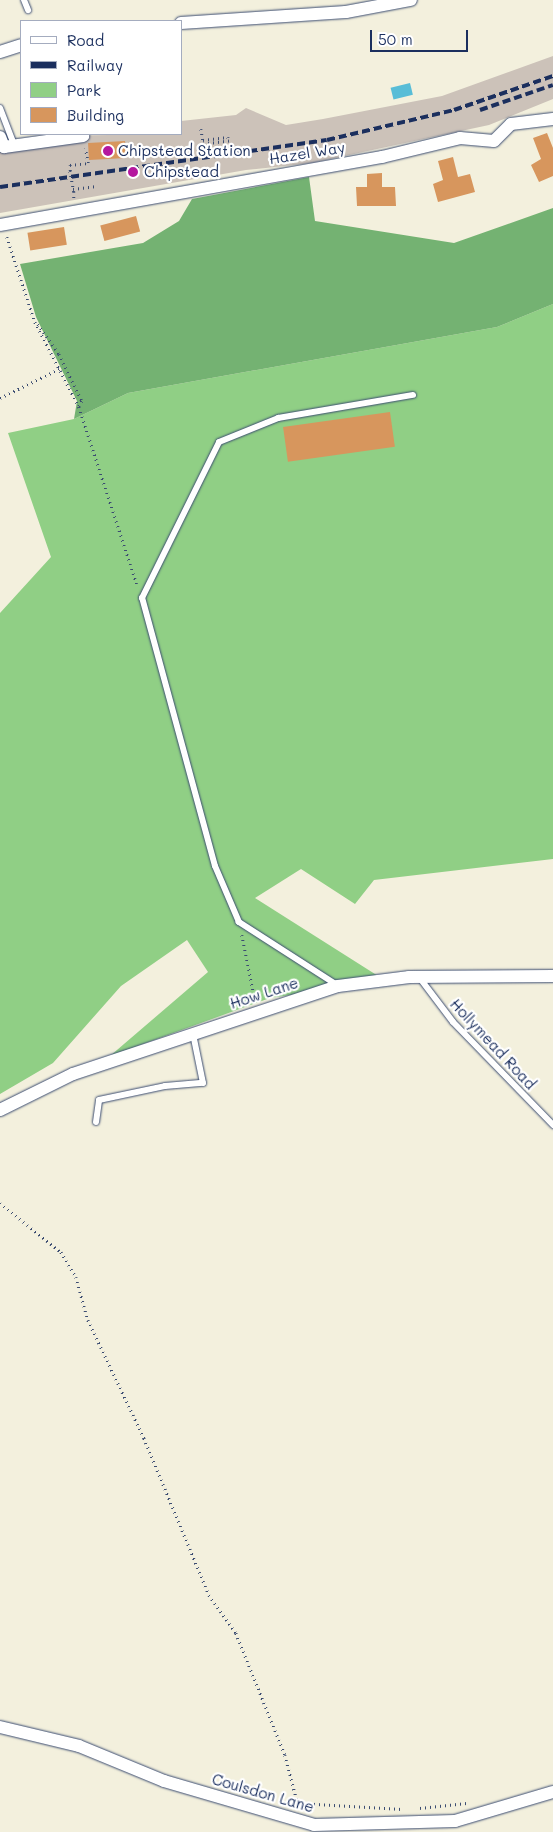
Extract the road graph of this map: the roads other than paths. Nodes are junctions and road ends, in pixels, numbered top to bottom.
1 (24, 0) edge
2 (411, 0) edge
3 (28, 10) dead end
4 (182, 23) edge
5 (20, 45) edge
6 (0, 52) edge
7 (0, 108) edge
8 (553, 119) edge
9 (83, 136) dead end
10 (0, 137) edge
11 (14, 145) junction
12 (1, 224) edge
13 (413, 395) dead end
14 (553, 976) edge
15 (419, 977) junction
16 (338, 986) junction
17 (192, 1033) junction
18 (0, 1110) edge
19 (96, 1122) dead end
20 (553, 1125) edge
21 (0, 1727) edge
22 (553, 1792) edge
23 (292, 1826) edge

1 - 3 lane
2 - 4 street
5 - 6 street
7 - 11 lane
8 - 12 street, Hazel Way
9 - 11 street
10 - 11 street
13 - 16 lane
14 - 15 street, How Lane
15 - 16 street, How Lane
15 - 20 lane, Hollymead Road
16 - 17 street, How Lane
17 - 18 street, How Lane
17 - 19 lane
21 - 23 street, Coulsdon Lane
22 - 23 street, Coulsdon Lane

